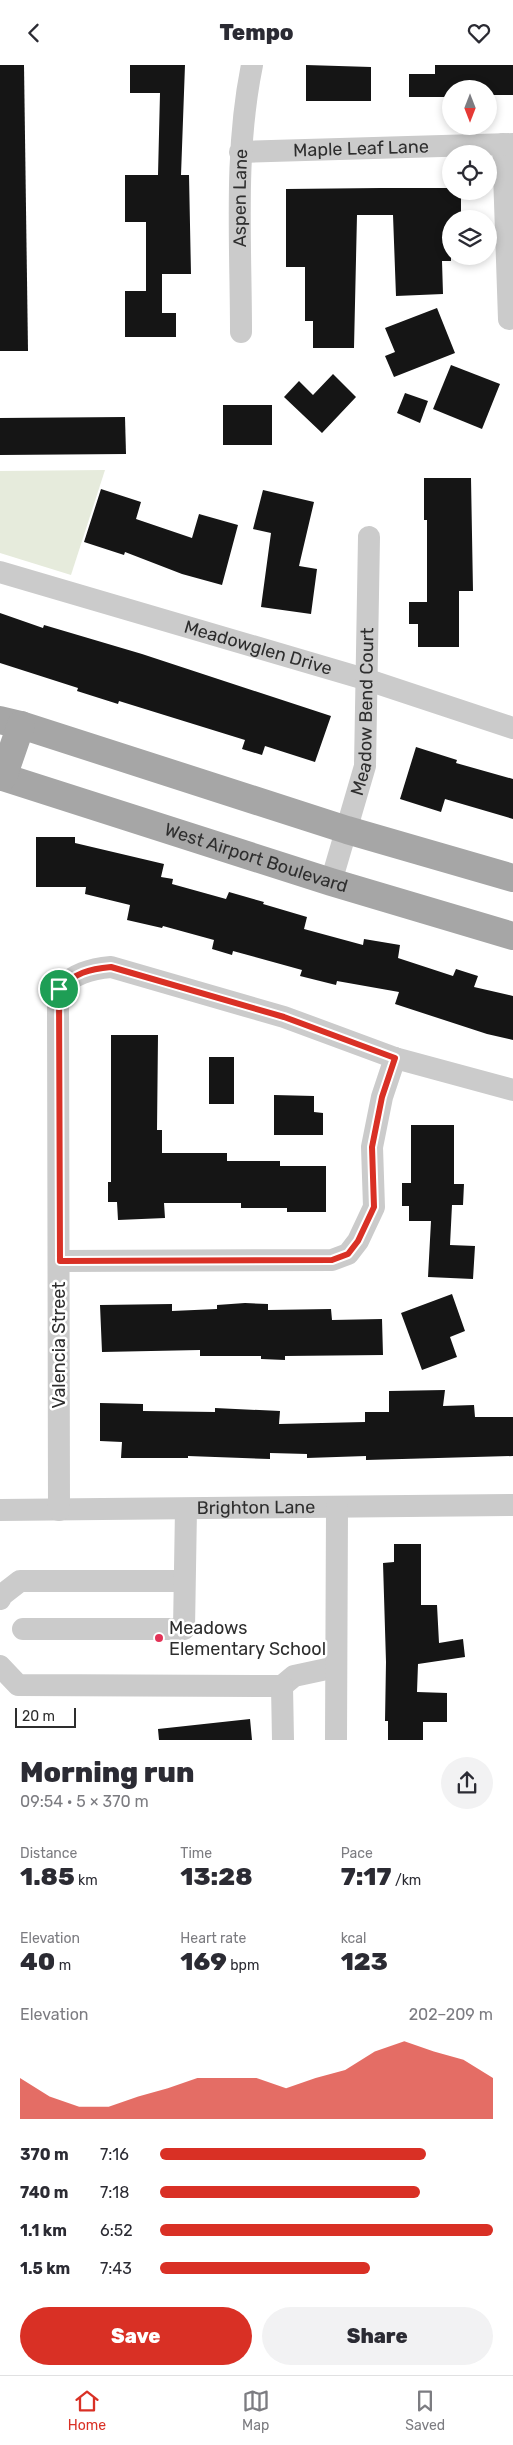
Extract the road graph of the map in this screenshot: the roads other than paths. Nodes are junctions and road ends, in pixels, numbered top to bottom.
1 (252, 65) edge
2 (508, 144) edge
3 (240, 152) junction
4 (509, 319) dead end
5 (241, 333) dead end
6 (369, 537) dead end
7 (0, 572) edge
8 (368, 679) junction
9 (11, 722) edge
10 (513, 728) edge
11 (1, 777) edge
12 (347, 830) junction
13 (513, 878) edge
14 (330, 882) junction
15 (513, 936) edge
16 (395, 1058) junction
17 (513, 1090) edge
18 (60, 1261) junction
19 (513, 1505) edge
20 (337, 1508) junction
21 (186, 1509) junction
22 (0, 1510) edge
23 (59, 1510) junction
24 (184, 1581) junction
25 (0, 1599) edge
26 (23, 1629) dead end
27 (0, 1666) edge
28 (336, 1667) junction
29 (282, 1685) junction
30 (282, 1740) edge
31 (336, 1740) edge

1 - 3 street, Aspen Lane
2 - 3 street, Maple Leaf Lane
2 - 4 street
3 - 5 street, Aspen Lane
6 - 8 street, Meadow Bend Court
7 - 8 street, Meadowglen Drive
8 - 10 street, Meadowglen Drive
8 - 12 street, Meadow Bend Court
9 - 11 main road
9 - 12 main road
11 - 14 main road, West Airport Boulevard
12 - 13 main road
12 - 14 street, Meadow Bend Court
14 - 15 main road, West Airport Boulevard
16 - 17 street
16 - 18 street
16 - 18 street, Valencia Street
18 - 23 street, Valencia Street
19 - 20 street, Brighton Lane
20 - 21 street, Brighton Lane
20 - 28 street
21 - 23 street, Brighton Lane
21 - 24 street
22 - 23 street, Brighton Lane
24 - 25 street
24 - 26 street
27 - 29 street
28 - 29 street
28 - 31 street
29 - 30 street

